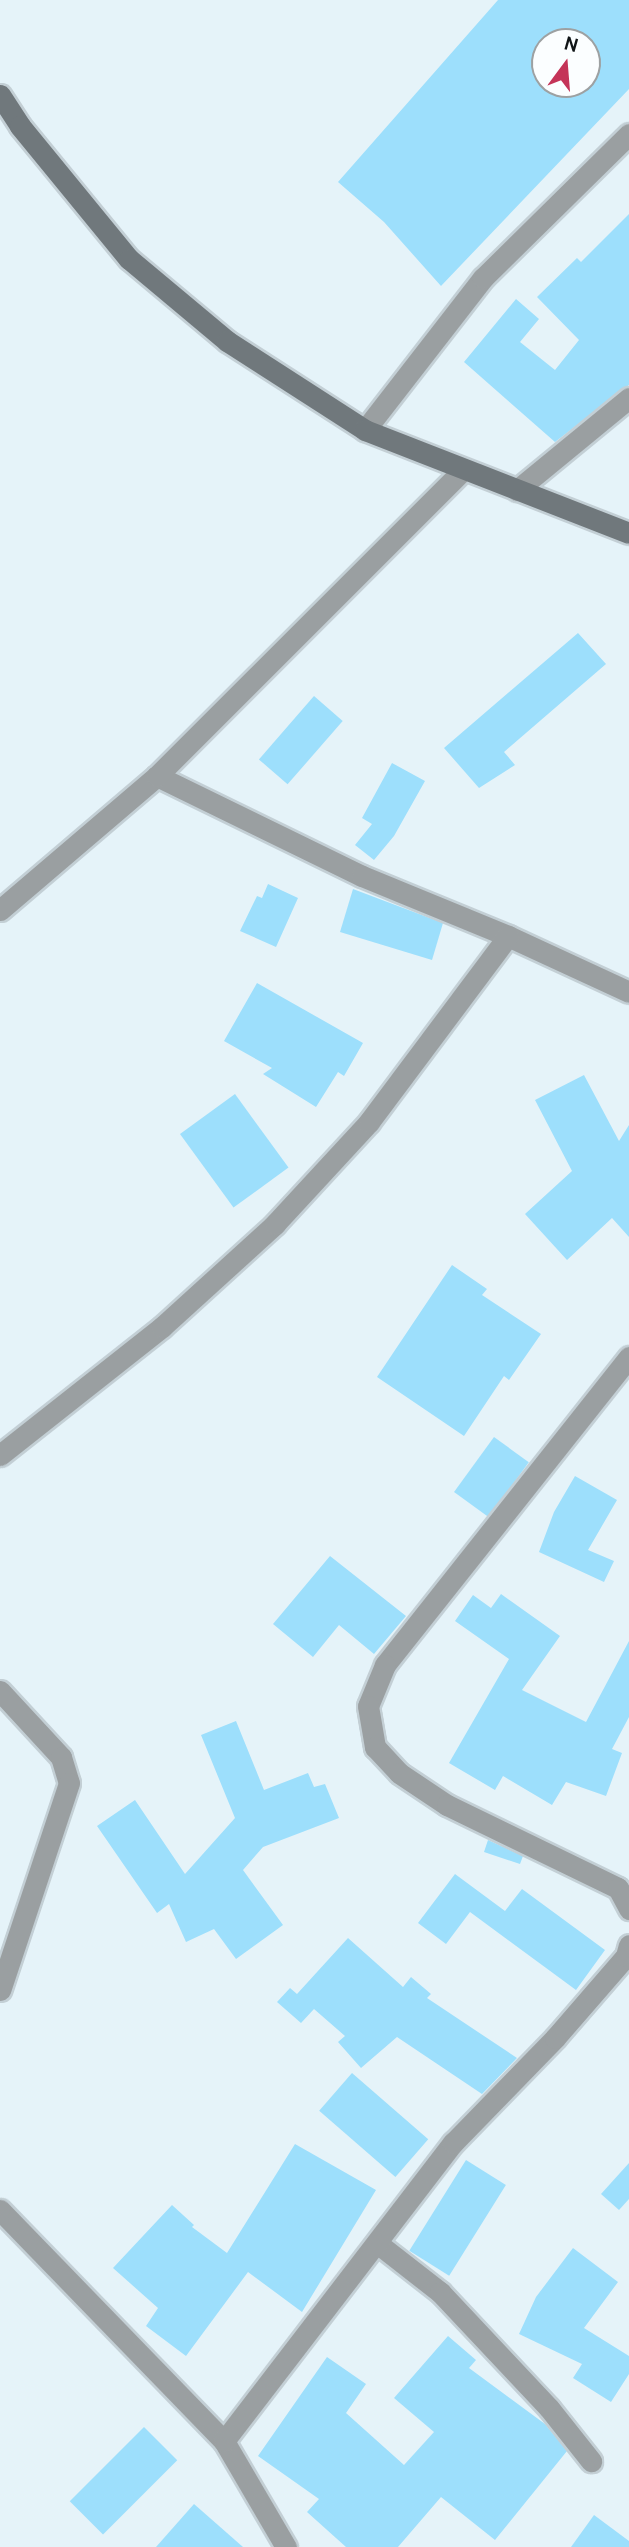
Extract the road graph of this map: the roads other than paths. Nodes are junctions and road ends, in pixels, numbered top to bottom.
1 (0, 95) edge
2 (629, 134) edge
3 (629, 398) edge
4 (366, 430) junction
5 (463, 470) junction
6 (517, 491) junction
7 (629, 533) edge
8 (157, 776) junction
9 (0, 910) edge
10 (508, 936) junction
11 (629, 992) edge
12 (629, 1357) edge
13 (0, 1455) edge
14 (0, 1691) edge
15 (629, 1909) edge
16 (629, 1945) edge
17 (0, 1990) edge
18 (0, 2210) edge
19 (377, 2243) junction
20 (224, 2441) junction
21 (590, 2461) dead end
22 (286, 2547) edge

1 - 4 main road
2 - 4 street
3 - 6 street
4 - 5 main road
5 - 6 main road
5 - 8 street
6 - 7 main road
8 - 9 street
8 - 10 street
10 - 11 street
10 - 13 street
12 - 15 street
14 - 17 street
16 - 19 street
18 - 20 street
19 - 20 street
19 - 21 street
20 - 22 street

